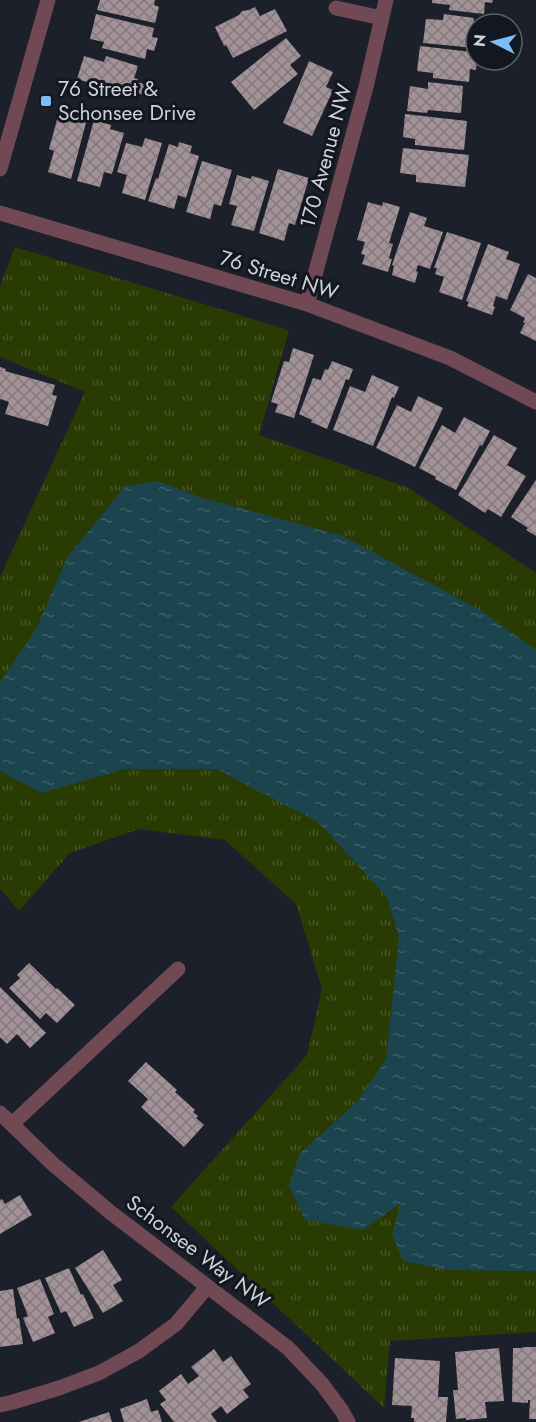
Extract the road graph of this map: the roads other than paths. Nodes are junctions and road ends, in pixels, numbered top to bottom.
1 (48, 0) edge
2 (386, 0) edge
3 (336, 8) dead end
4 (382, 18) junction
5 (0, 169) edge
6 (0, 213) edge
7 (307, 304) junction
8 (536, 402) edge
9 (178, 969) dead end
10 (0, 1113) edge
11 (12, 1124) junction
12 (207, 1287) junction
13 (0, 1404) edge
14 (348, 1422) edge

1 - 5 street
2 - 4 street, 170 Avenue NW
3 - 4 street
4 - 7 street, 170 Avenue NW
6 - 7 street, 76 Street NW
7 - 8 street, 76 Street NW
9 - 11 street
10 - 11 street, Schonsee Way NW
11 - 12 street, Schonsee Way NW
12 - 13 street
12 - 14 street, Schonsee Way NW

